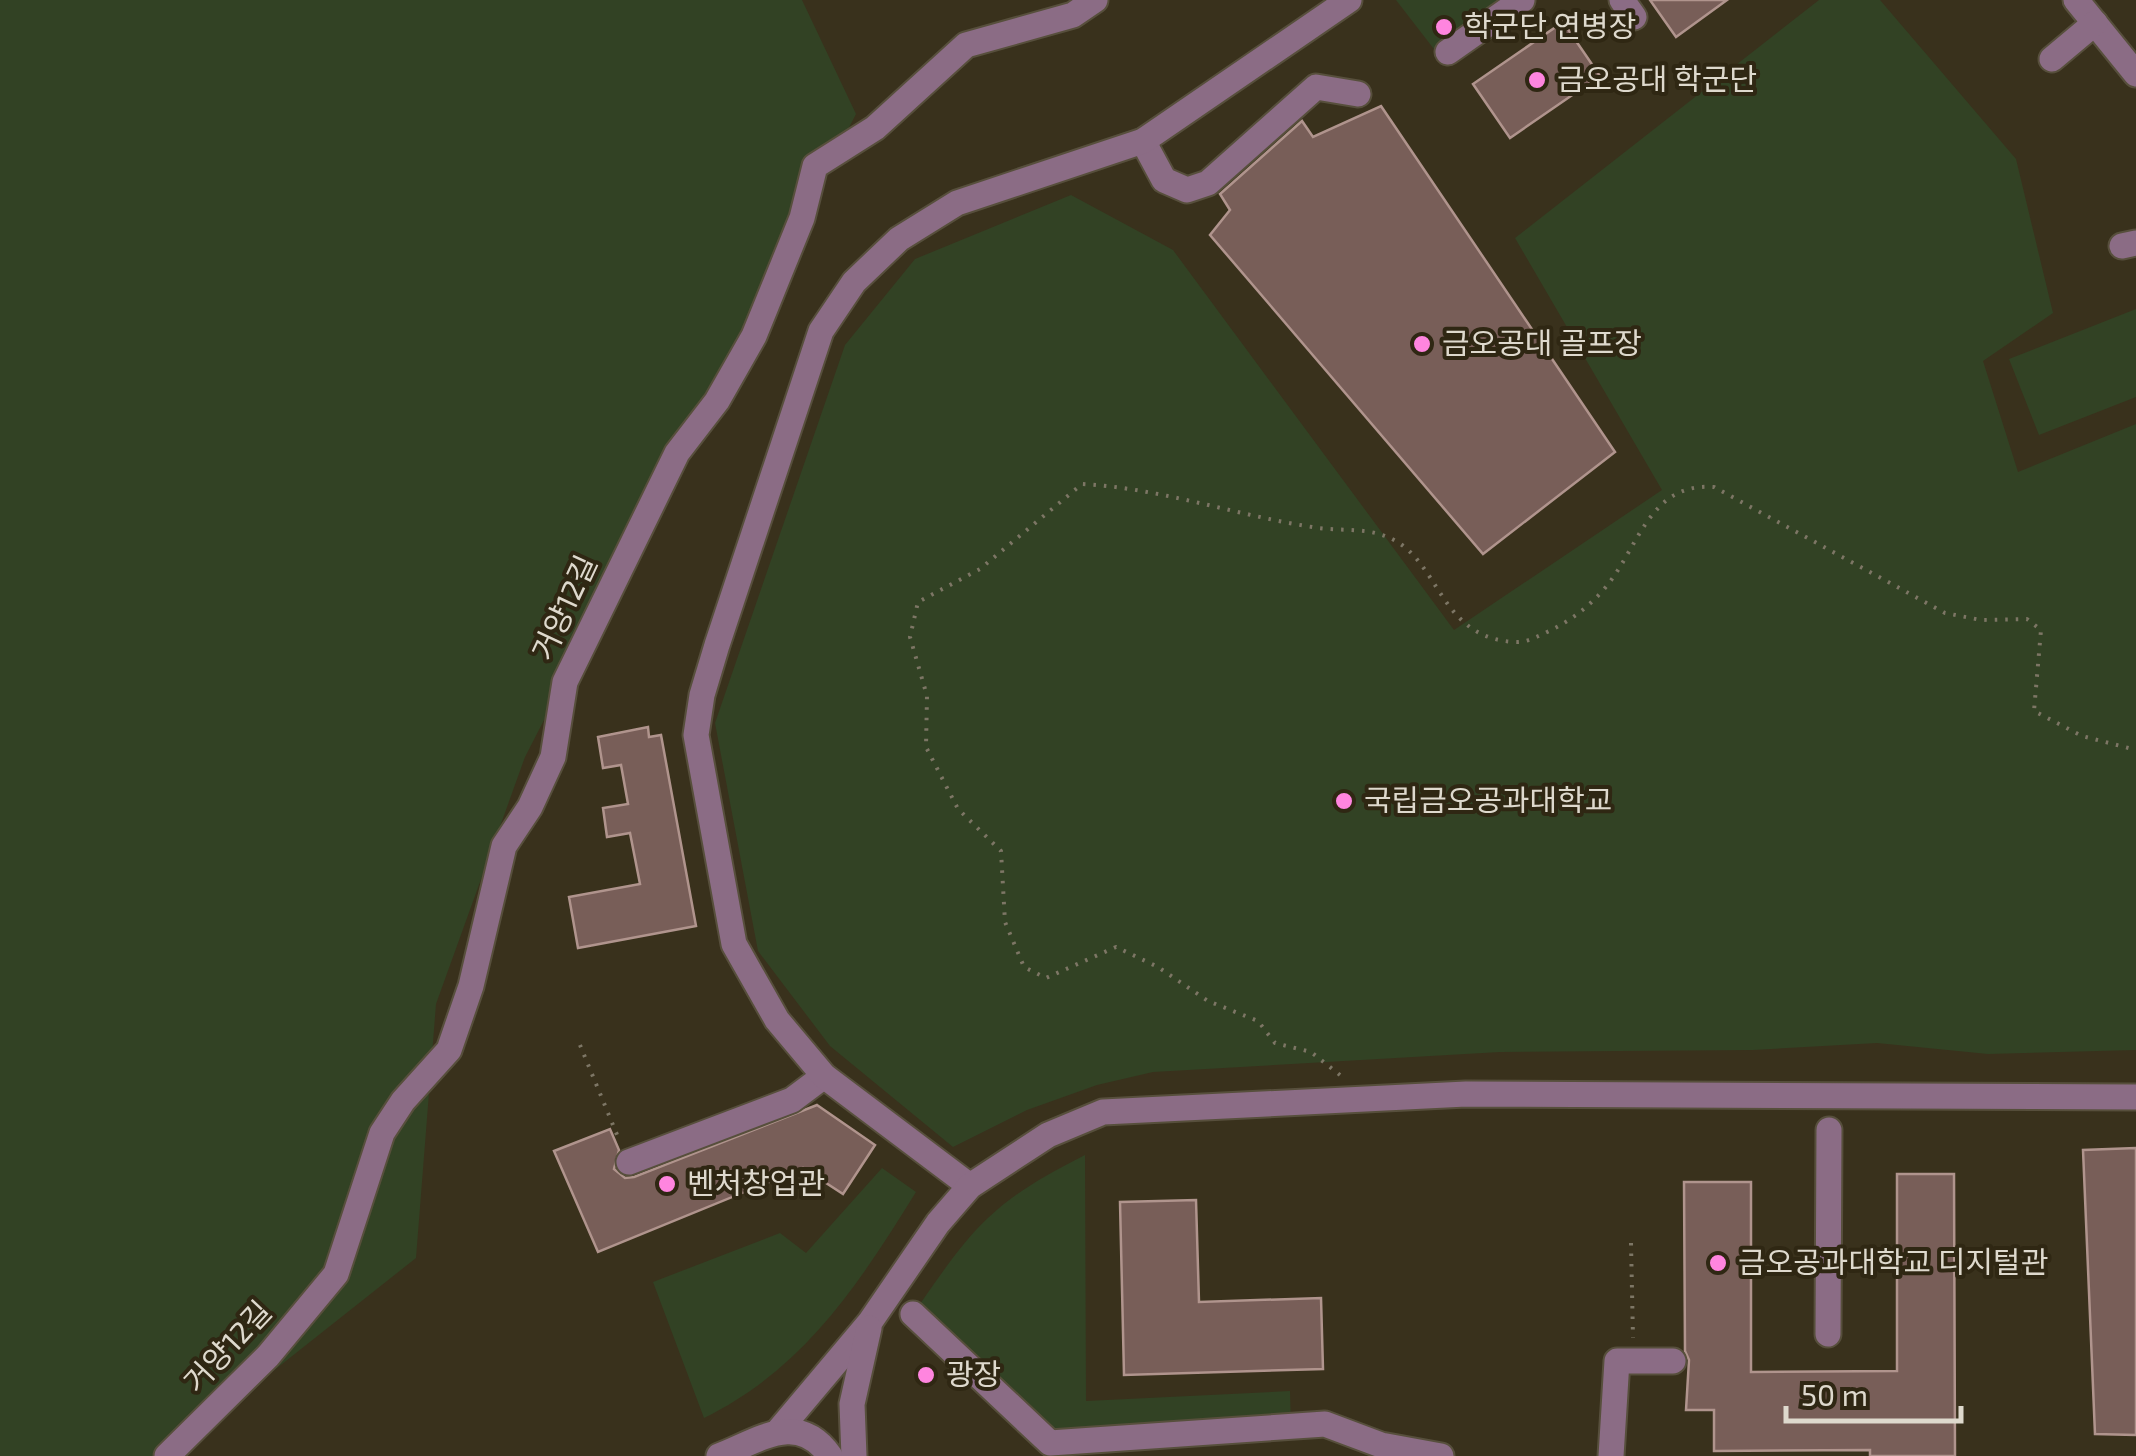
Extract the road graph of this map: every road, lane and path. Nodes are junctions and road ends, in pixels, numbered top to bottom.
1 (1095, 0) edge
2 (1349, 0) edge
3 (1522, 0) edge
4 (2076, 0) edge
5 (2095, 23) junction
6 (1448, 52) dead end
7 (2052, 59) dead end
8 (2136, 74) edge
9 (1358, 94) dead end
10 (1143, 142) junction
11 (2136, 750) edge
12 (580, 1045) dead end
13 (824, 1076) junction
14 (1345, 1079) dead end
15 (2136, 1098) edge
16 (1829, 1130) dead end
17 (629, 1162) joint
18 (970, 1186) junction
19 (1631, 1242) dead end
20 (913, 1314) dead end
21 (870, 1322) junction
22 (1828, 1334) dead end
23 (1634, 1361) junction
24 (1673, 1361) dead end
25 (1295, 1429) junction
26 (780, 1430) junction
27 (747, 1450) edge
28 (1046, 1450) edge
29 (167, 1456) edge
30 (718, 1456) edge
31 (830, 1456) edge
32 (854, 1456) edge
33 (1295, 1456) edge
34 (1441, 1456) edge
35 (1612, 1456) edge

1 - 29 street, 거양12길
2 - 10 street
3 - 6 street
4 - 5 street
5 - 7 street
5 - 8 street
9 - 10 street
10 - 13 street
11 - 14 path
12 - 17 path
13 - 17 street
13 - 18 street
15 - 18 street
16 - 22 street
18 - 21 street
19 - 23 path
20 - 28 street
21 - 26 street
21 - 32 street
23 - 24 street
23 - 35 street
25 - 28 street
25 - 33 street
25 - 34 street
26 - 27 street
26 - 31 street
27 - 30 street

